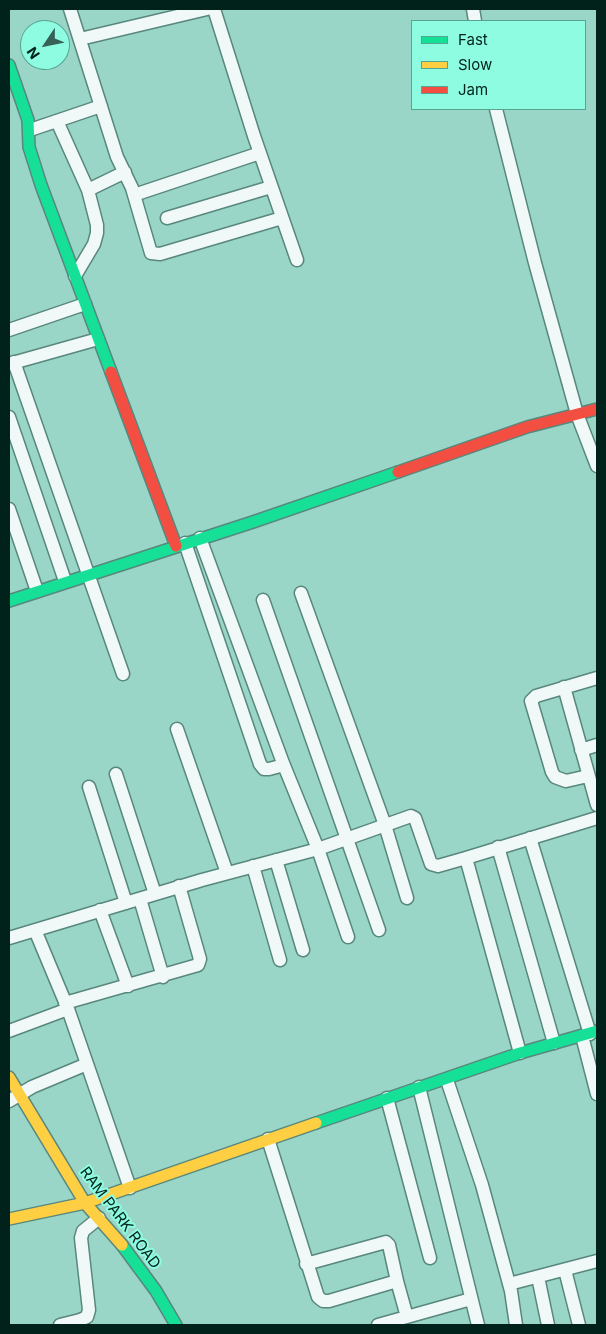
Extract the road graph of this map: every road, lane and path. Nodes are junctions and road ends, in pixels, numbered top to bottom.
1 (70, 9) edge
2 (207, 9) edge
3 (214, 9) edge
4 (80, 39) junction
5 (9, 65) edge
6 (101, 106) junction
7 (496, 110) edge
8 (57, 121) junction
9 (30, 130) junction
10 (260, 153) junction
11 (124, 172) junction
12 (271, 187) junction
13 (88, 190) junction
14 (134, 195) junction
15 (167, 218) dead end
16 (282, 218) junction
17 (297, 260) dead end
18 (75, 276) junction
19 (85, 304) junction
20 (9, 330) edge
21 (98, 339) junction
22 (11, 363) edge
23 (597, 409) edge
24 (577, 414) junction
25 (9, 417) edge
26 (597, 466) edge
27 (9, 510) edge
28 (200, 538) junction
29 (181, 544) junction
30 (90, 573) junction
31 (66, 581) junction
32 (37, 591) junction
33 (301, 593) dead end
34 (9, 600) edge
35 (263, 600) dead end
36 (124, 674) dead end
37 (597, 678) edge
38 (564, 687) junction
39 (177, 729) dead end
40 (597, 745) edge
41 (581, 750) junction
42 (284, 765) junction
43 (116, 774) dead end
44 (592, 780) edge
45 (89, 786) dead end
46 (597, 805) edge
47 (597, 818) edge
48 (386, 825) junction
49 (347, 838) junction
50 (530, 838) junction
51 (498, 847) junction
52 (318, 849) junction
53 (466, 858) junction
54 (276, 860) junction
55 (252, 866) junction
56 (227, 873) junction
57 (179, 886) junction
58 (155, 894) junction
59 (407, 898) dead end
60 (140, 899) junction
61 (126, 903) junction
62 (100, 910) junction
63 (35, 930) junction
64 (379, 930) dead end
65 (348, 937) dead end
66 (9, 938) edge
67 (304, 950) dead end
68 (280, 960) dead end
69 (163, 977) junction
70 (128, 986) junction
71 (67, 1006) junction
72 (9, 1031) edge
73 (590, 1034) edge
74 (554, 1043) junction
75 (520, 1054) junction
76 (87, 1064) junction
77 (9, 1077) edge
78 (447, 1080) junction
79 (419, 1088) junction
80 (597, 1094) edge
81 (14, 1098) edge
82 (387, 1098) junction
83 (268, 1139) junction
84 (130, 1188) junction
85 (85, 1202) junction
86 (99, 1218) junction
87 (9, 1219) edge
88 (430, 1258) dead end
89 (306, 1264) junction
90 (596, 1265) edge
91 (565, 1270) junction
92 (538, 1277) junction
93 (397, 1281) junction
94 (509, 1284) junction
95 (471, 1299) junction
96 (408, 1317) junction
97 (80, 1322) edge
98 (60, 1325) edge
99 (176, 1325) edge
100 (378, 1325) edge
101 (478, 1325) edge
102 (516, 1325) edge
103 (548, 1325) edge
104 (579, 1325) edge

1 - 4 street
2 - 4 street
3 - 10 street
4 - 6 street
5 - 9 street
6 - 8 street
6 - 11 street
7 - 24 street
8 - 9 street
8 - 13 street
9 - 18 street
10 - 12 street
10 - 14 street
11 - 13 street
11 - 14 street
12 - 15 street
12 - 16 street
13 - 18 street
14 - 16 street
16 - 17 street
18 - 19 street
19 - 20 street
19 - 21 street
21 - 22 street
21 - 29 street
22 - 30 street
23 - 24 street
24 - 26 street
24 - 28 street
25 - 31 street
27 - 32 street
28 - 29 street
28 - 42 street
29 - 30 street
29 - 42 street
30 - 31 street
30 - 36 street
31 - 32 street
32 - 34 street
33 - 48 street
35 - 49 street
37 - 38 street
38 - 41 street
38 - 44 street
39 - 56 street
40 - 41 street
41 - 44 street
42 - 52 street
43 - 58 street
44 - 46 street
45 - 61 street
47 - 50 street
48 - 49 street
48 - 53 street
48 - 59 street
49 - 52 street
49 - 64 street
50 - 51 street
50 - 73 street
51 - 53 street
51 - 74 street
52 - 54 street
52 - 65 street
53 - 75 street
54 - 55 street
54 - 67 street
55 - 56 street
55 - 68 street
56 - 57 street
57 - 58 street
57 - 69 street
58 - 60 street
60 - 61 street
60 - 69 street
61 - 62 street
62 - 63 street
62 - 70 street
63 - 66 street
63 - 71 street
69 - 70 street
70 - 71 street
71 - 72 street
71 - 76 street
73 - 74 street
73 - 80 street
74 - 75 street
75 - 78 street
76 - 81 street
76 - 84 street
77 - 81 street, RAM PARK ROAD
78 - 79 street
78 - 94 street
79 - 82 street
79 - 95 street
81 - 85 street, RAM PARK ROAD
82 - 83 street
82 - 88 street
83 - 84 street
83 - 89 street
84 - 85 street
85 - 86 street, RAM PARK ROAD
85 - 87 street
86 - 97 street
86 - 99 street, RAM PARK ROAD
89 - 93 street
89 - 93 street
90 - 91 street
91 - 92 street
91 - 104 street
92 - 94 street
92 - 103 street
93 - 96 street
94 - 102 street
95 - 96 street
95 - 101 street
96 - 100 street
97 - 98 street

